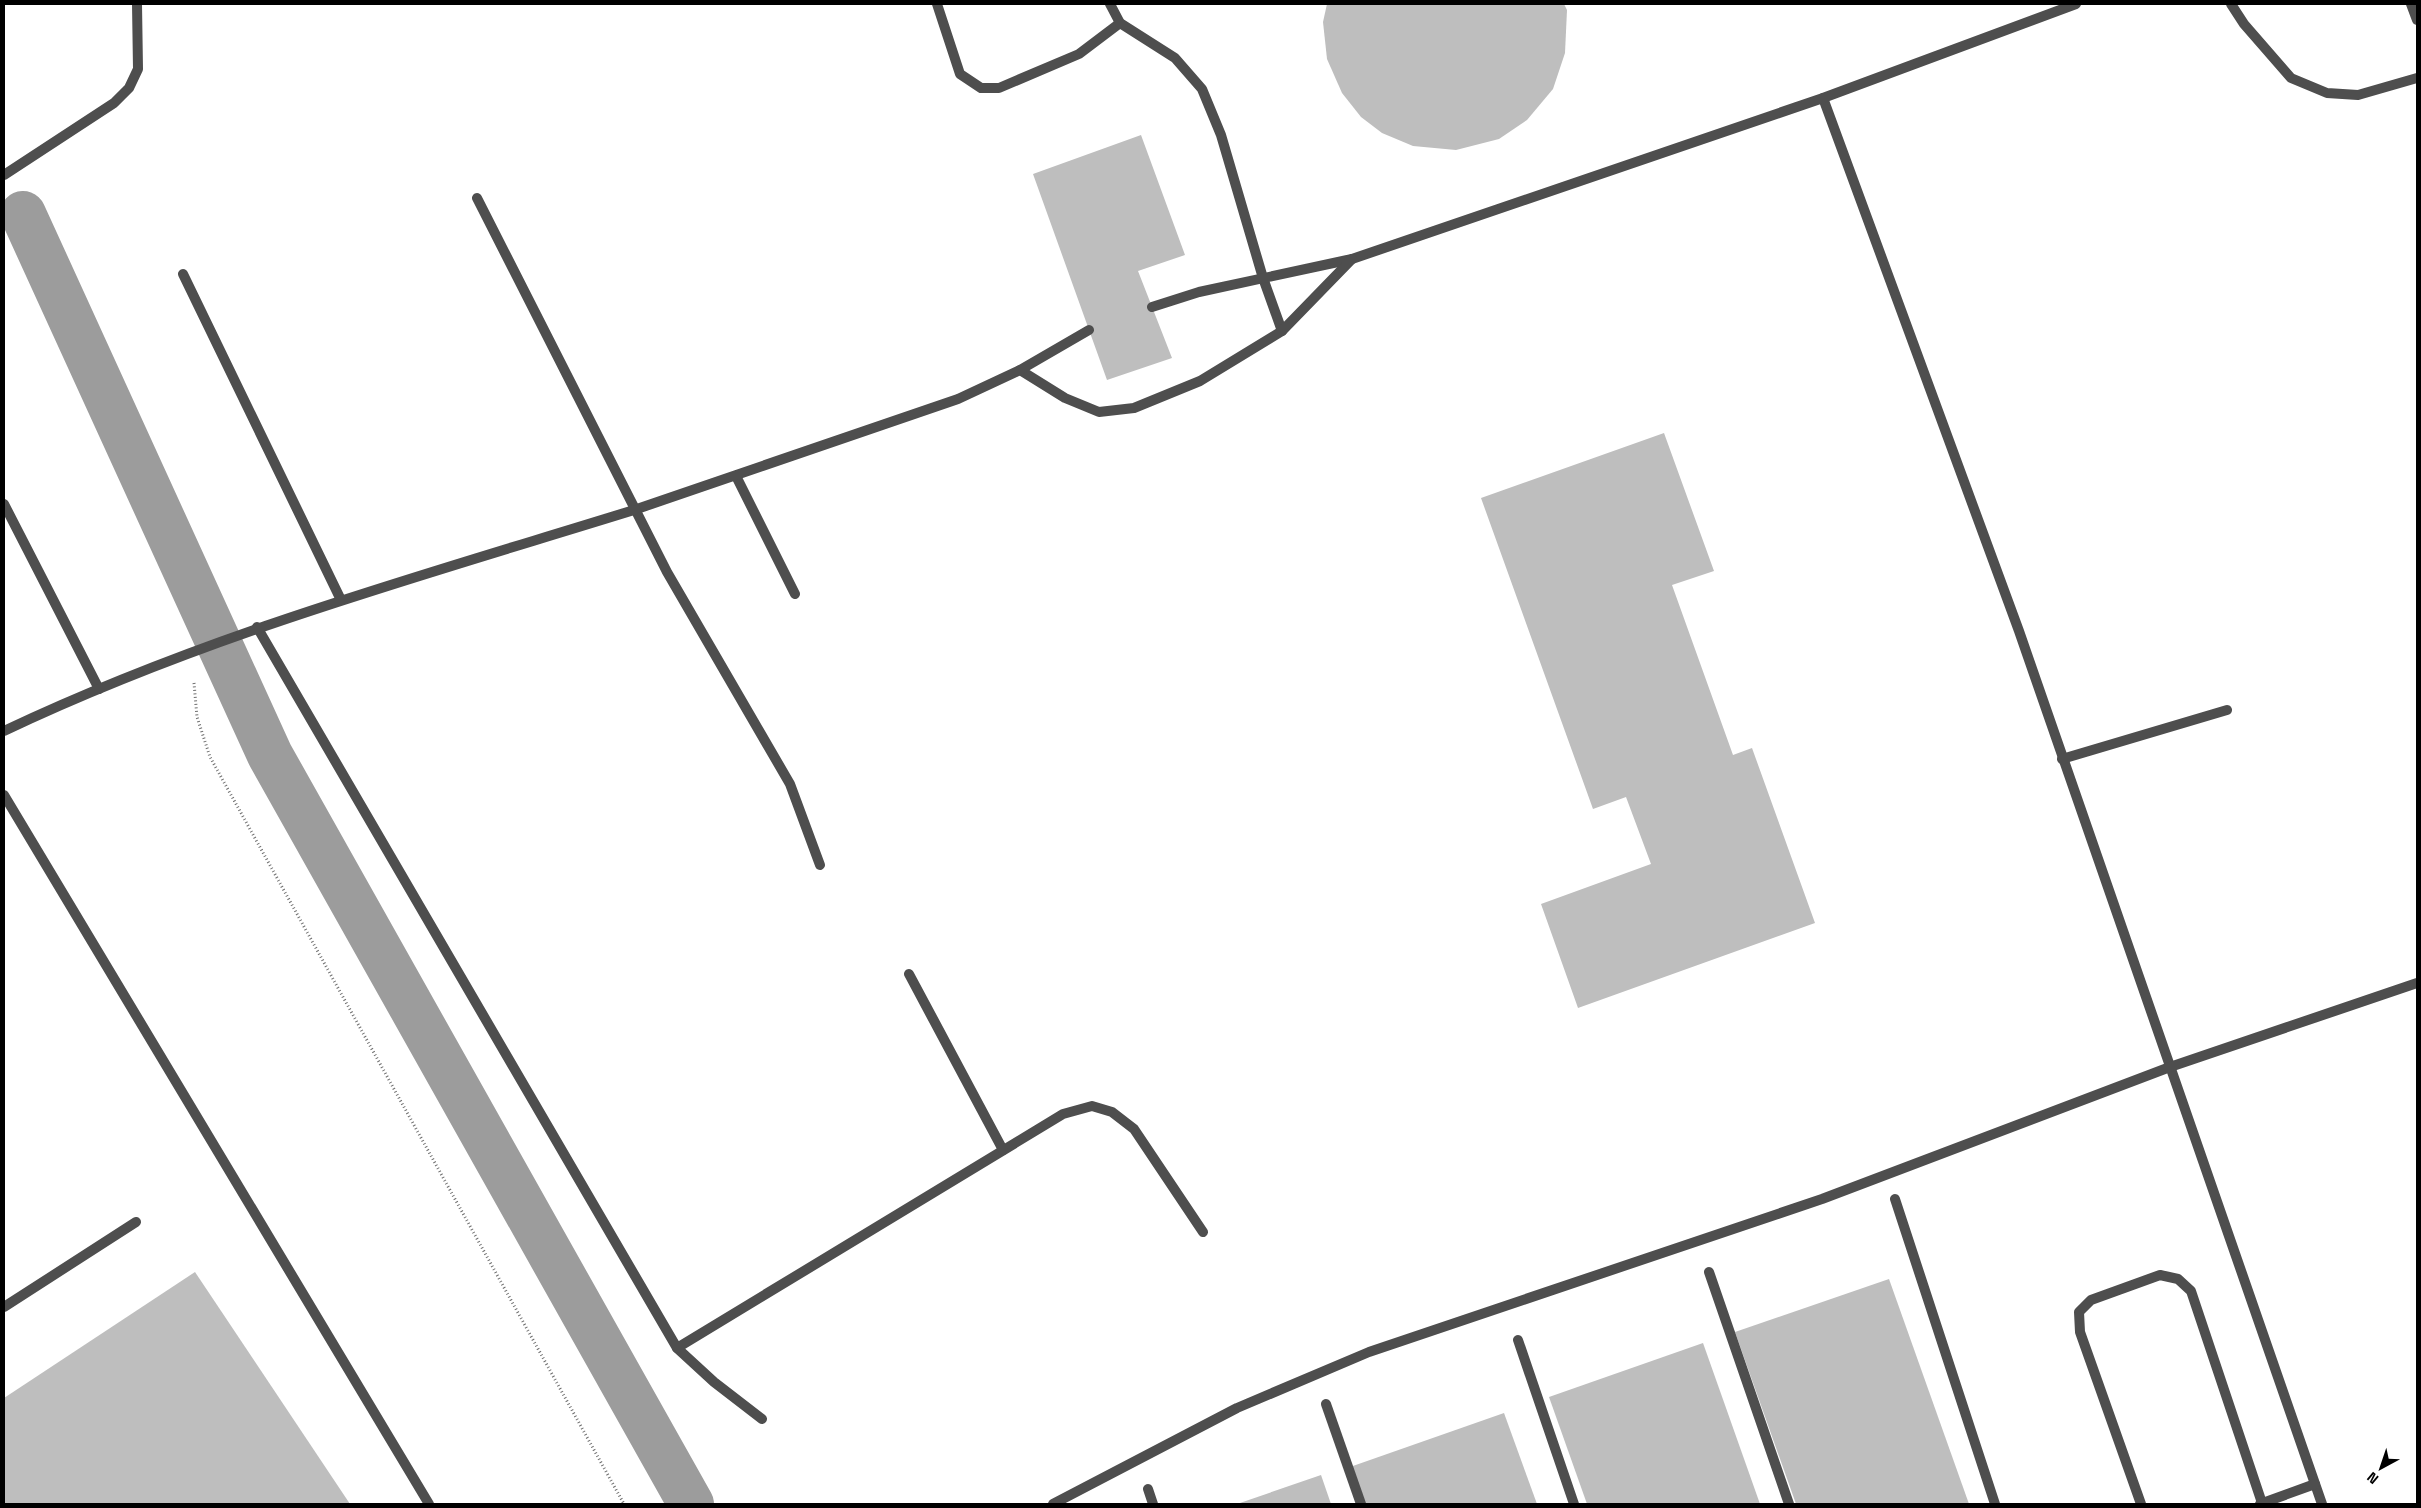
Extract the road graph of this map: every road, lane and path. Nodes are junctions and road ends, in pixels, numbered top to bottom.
1 (137, 4) edge
2 (937, 4) edge
3 (1110, 4) edge
4 (2076, 4) edge
5 (2231, 4) edge
6 (2411, 4) edge
7 (2417, 20) edge
8 (1120, 23) junction
9 (2417, 78) edge
10 (1822, 98) junction
11 (4, 175) edge
12 (477, 198) dead end
13 (1352, 259) junction
14 (183, 274) dead end
15 (1263, 278) junction
16 (1152, 307) dead end
17 (1089, 330) dead end
18 (1282, 331) junction
19 (1020, 370) junction
20 (736, 476) junction
21 (4, 504) edge
22 (634, 510) junction
23 (796, 594) dead end
24 (341, 600) junction
25 (257, 627) junction
26 (191, 653) junction
27 (99, 689) junction
28 (2227, 710) dead end
29 (4, 731) edge
30 (2062, 759) junction
31 (4, 795) edge
32 (820, 865) dead end
33 (908, 974) dead end
34 (2417, 983) edge
35 (2170, 1067) junction
36 (1004, 1150) junction
37 (1895, 1199) dead end
38 (136, 1222) dead end
39 (1203, 1232) dead end
40 (1709, 1272) dead end
41 (4, 1307) edge
42 (1518, 1340) dead end
43 (677, 1348) junction
44 (1326, 1404) dead end
45 (762, 1419) dead end
46 (2315, 1484) junction
47 (1148, 1489) dead end
48 (429, 1504) edge
49 (624, 1504) edge
50 (1053, 1504) edge
51 (1153, 1504) edge
52 (1361, 1504) edge
53 (1574, 1504) edge
54 (1788, 1504) edge
55 (1995, 1504) edge
56 (2141, 1504) edge
57 (2261, 1504) edge
58 (2322, 1504) edge

1 - 11 street
2 - 8 street
3 - 8 street
4 - 10 street
5 - 9 street
6 - 7 street
8 - 15 street
10 - 13 street
10 - 30 street
12 - 22 street
13 - 15 street
13 - 18 street
14 - 24 street
15 - 16 street
15 - 18 street
17 - 19 street
18 - 19 street
19 - 20 street
20 - 22 street
20 - 23 street
21 - 27 street
22 - 24 street
22 - 32 street
24 - 25 street
25 - 26 street
25 - 43 street
26 - 27 street
26 - 49 path
27 - 29 street
28 - 30 street
30 - 35 street
31 - 48 street
33 - 36 street
34 - 35 street
35 - 46 street
35 - 50 street
36 - 39 street
36 - 43 street
37 - 55 street
38 - 41 street
40 - 54 street
42 - 53 street
43 - 45 street
44 - 52 street
46 - 57 street
46 - 58 street
47 - 51 street
56 - 57 street

